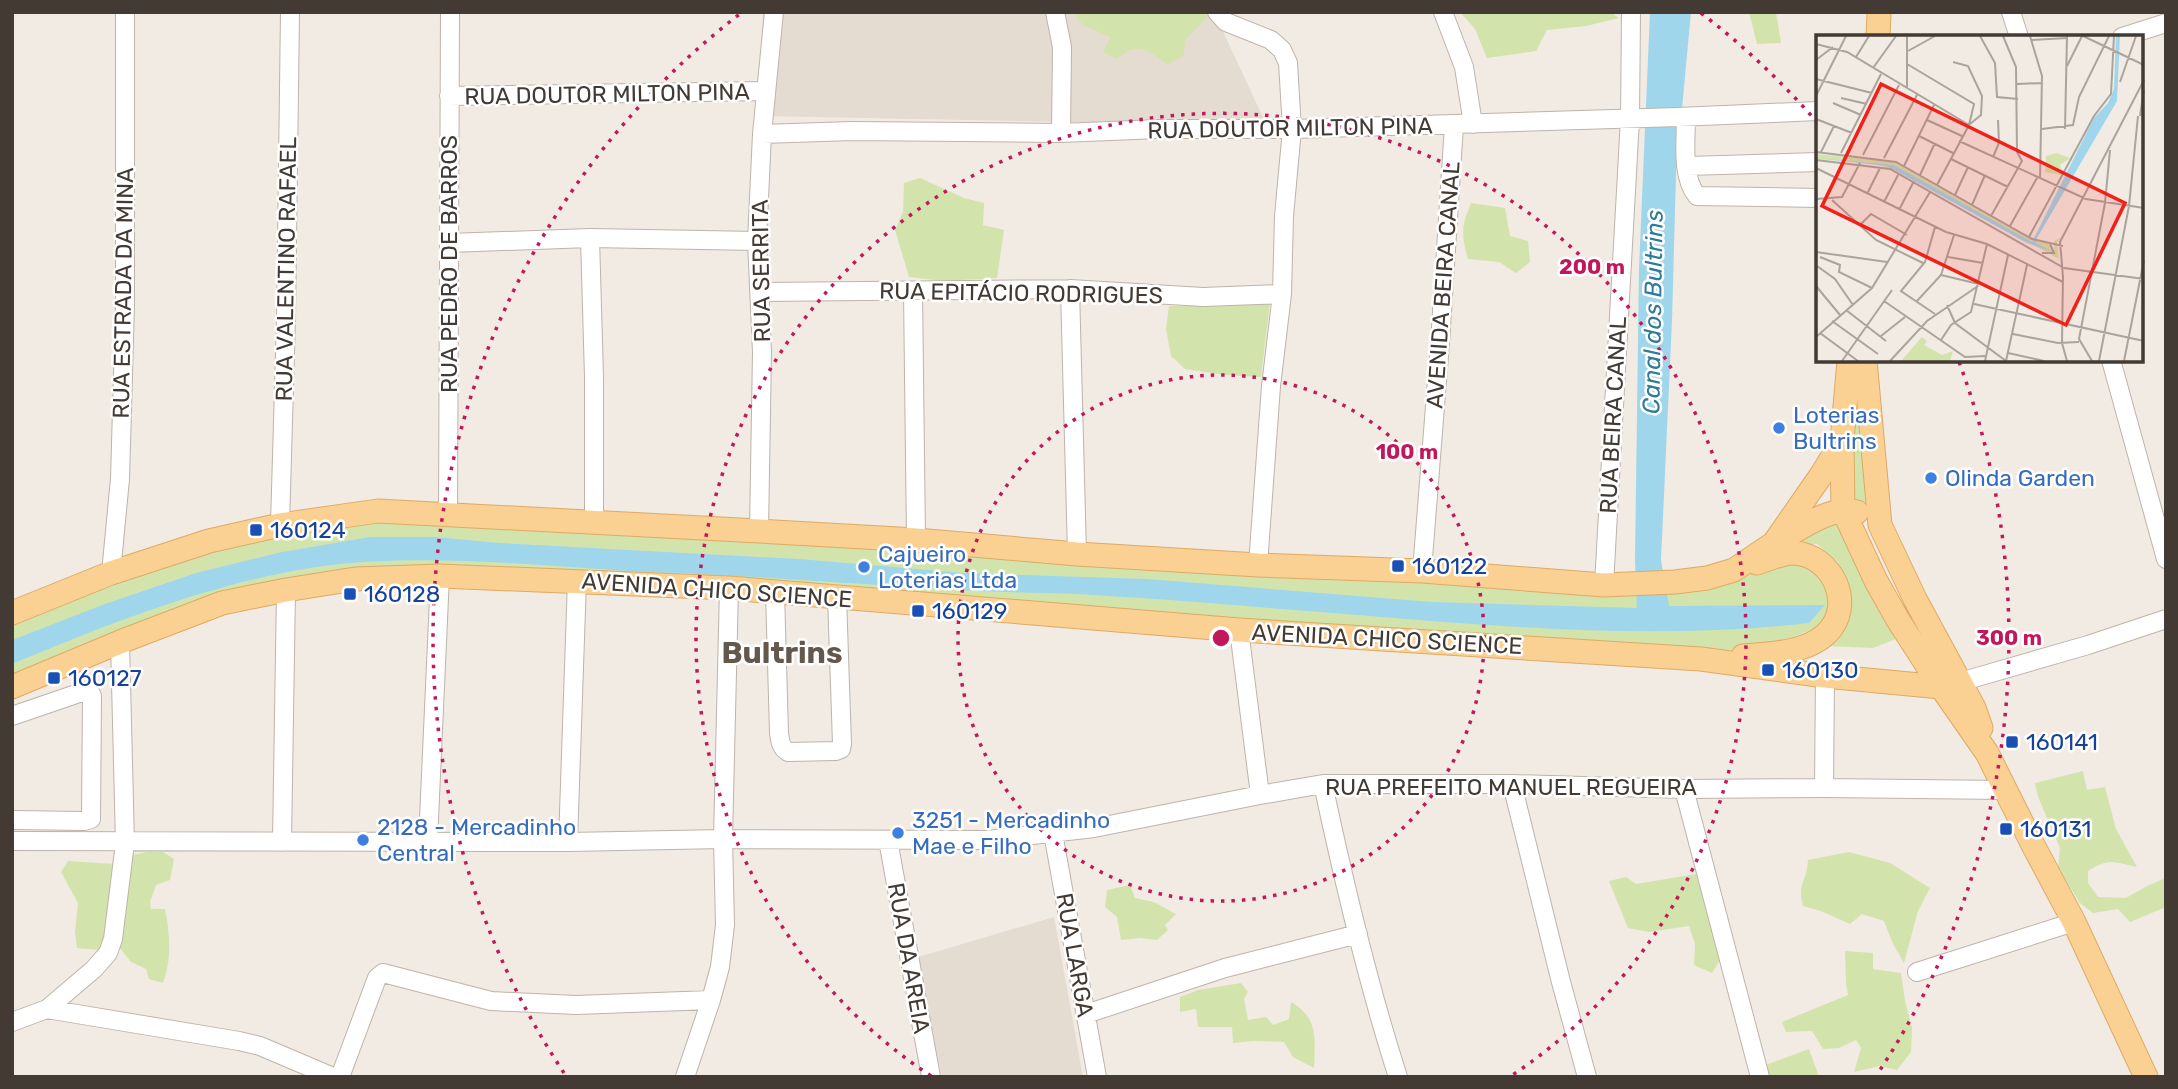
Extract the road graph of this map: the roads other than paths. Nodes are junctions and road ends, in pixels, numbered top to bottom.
1 (125, 12) edge
2 (290, 12) edge
3 (450, 12) edge
4 (774, 12) edge
5 (1055, 12) edge
6 (1217, 12) edge
7 (1443, 12) edge
8 (1631, 12) edge
9 (1879, 12) edge
10 (2011, 12) edge
11 (2166, 23) edge
12 (1878, 35) edge
13 (2019, 35) edge
14 (2128, 35) edge
15 (766, 92) junction
16 (449, 96) junction
17 (1816, 111) edge
18 (1682, 117) junction
19 (1634, 119) junction
20 (1473, 124) junction
21 (1454, 125) junction
22 (1292, 129) junction
23 (1061, 133) junction
24 (762, 134) junction
25 (1816, 162) edge
26 (1687, 166) junction
27 (1816, 198) edge
28 (590, 238) junction
29 (757, 241) junction
30 (449, 243) junction
31 (1070, 289) junction
32 (913, 291) junction
33 (761, 292) junction
34 (1282, 294) junction
35 (1849, 362) edge
36 (1865, 362) edge
37 (2112, 362) edge
38 (1842, 441) junction
39 (1843, 510) junction
40 (448, 515) junction
41 (594, 521) junction
42 (280, 525) junction
43 (1880, 525) junction
44 (759, 531) junction
45 (916, 540) junction
46 (1774, 543) junction
47 (1077, 554) junction
48 (2166, 559) edge
49 (1258, 565) junction
50 (1734, 570) junction
51 (1422, 571) junction
52 (111, 573) junction
53 (440, 576) junction
54 (577, 580) junction
55 (1604, 585) junction
56 (729, 588) junction
57 (286, 590) junction
58 (775, 592) junction
59 (837, 597) junction
60 (12, 613) edge
61 (2166, 619) edge
62 (1239, 630) junction
63 (120, 642) junction
64 (1701, 659) junction
65 (1825, 676) junction
66 (1950, 685) junction
67 (12, 687) edge
68 (12, 716) edge
69 (1323, 784) junction
70 (1512, 784) junction
71 (1824, 788) junction
72 (1685, 789) junction
73 (2006, 790) junction
74 (1260, 795) junction
75 (12, 820) edge
76 (1053, 833) junction
77 (723, 839) junction
78 (888, 840) junction
79 (12, 841) edge
80 (428, 841) junction
81 (125, 842) junction
82 (282, 842) junction
83 (568, 842) junction
84 (2074, 922) junction
85 (1358, 934) junction
86 (1917, 972) dead end
87 (711, 1000) junction
88 (47, 1009) junction
89 (1086, 1014) junction
90 (12, 1022) edge
91 (333, 1077) edge
92 (340, 1077) edge
93 (685, 1077) edge
94 (931, 1077) edge
95 (1097, 1077) edge
96 (1398, 1077) edge
97 (1587, 1077) edge
98 (1760, 1077) edge
99 (2146, 1077) edge

1 - 52 street, RUA ESTRADA DA MINA
2 - 42 street, RUA VALENTINO RAFAEL
3 - 16 street, RUA PEDRO DE BARROS
4 - 15 street, RUA SERRITA
5 - 23 street
6 - 22 street
7 - 20 street
8 - 19 street, RUA BEIRA CANAL
9 - 12 main road
10 - 13 street
11 - 14 street
15 - 16 street, RUA DOUTOR MILTON PINA
15 - 24 street, RUA SERRITA
16 - 30 street, RUA PEDRO DE BARROS
17 - 18 street, RUA DOUTOR MILTON PINA
18 - 19 street, RUA DOUTOR MILTON PINA
18 - 26 street
19 - 20 street, RUA DOUTOR MILTON PINA
19 - 55 street, RUA BEIRA CANAL
20 - 21 street, RUA DOUTOR MILTON PINA
21 - 22 street, RUA DOUTOR MILTON PINA
21 - 51 street, AVENIDA BEIRA CANAL
22 - 23 street, RUA DOUTOR MILTON PINA
22 - 34 street
23 - 24 street, RUA DOUTOR MILTON PINA
24 - 29 street, RUA SERRITA
25 - 26 street
26 - 27 street
28 - 29 street
28 - 30 street
28 - 41 street
29 - 33 street, RUA SERRITA
30 - 40 street, RUA PEDRO DE BARROS
31 - 32 street, RUA EPITÁCIO RODRIGUES
31 - 34 street, RUA EPITÁCIO RODRIGUES
31 - 47 street
32 - 33 street, RUA EPITÁCIO RODRIGUES
32 - 45 street
33 - 44 street, RUA SERRITA
34 - 49 street
35 - 38 main road
36 - 43 main road
37 - 48 street
38 - 39 main road
38 - 46 main road
39 - 43 main road
39 - 46 main road
39 - 66 main road
40 - 41 main road
40 - 42 main road
41 - 44 main road
42 - 52 main road
43 - 66 main road
44 - 45 main road
45 - 47 main road
46 - 50 main road
47 - 49 main road
49 - 51 main road
50 - 55 main road
50 - 64 main road
51 - 55 main road
52 - 60 main road
53 - 54 main road, AVENIDA CHICO SCIENCE
53 - 57 main road, AVENIDA CHICO SCIENCE
53 - 80 street
54 - 56 main road, AVENIDA CHICO SCIENCE
54 - 83 street
56 - 58 main road, AVENIDA CHICO SCIENCE
56 - 77 street
57 - 63 main road, AVENIDA CHICO SCIENCE
57 - 82 street
58 - 59 main road, AVENIDA CHICO SCIENCE
58 - 59 street
59 - 62 main road, AVENIDA CHICO SCIENCE
61 - 66 street
62 - 64 main road, AVENIDA CHICO SCIENCE
62 - 74 street
63 - 67 main road, AVENIDA CHICO SCIENCE
63 - 81 street
64 - 65 main road, AVENIDA CHICO SCIENCE
65 - 66 main road, AVENIDA CHICO SCIENCE
65 - 71 street
66 - 73 main road
68 - 75 street
69 - 70 street, RUA PREFEITO MANUEL REGUEIRA
69 - 74 street, RUA PREFEITO MANUEL REGUEIRA
69 - 85 street
70 - 72 street, RUA PREFEITO MANUEL REGUEIRA
70 - 97 street
71 - 72 street, RUA PREFEITO MANUEL REGUEIRA
71 - 73 street, RUA PREFEITO MANUEL REGUEIRA
72 - 98 street
73 - 84 main road
74 - 76 street, RUA PREFEITO MANUEL REGUEIRA
76 - 78 street, RUA PREFEITO MANUEL REGUEIRA
76 - 89 street, RUA LARGA
77 - 78 street, RUA PREFEITO MANUEL REGUEIRA
77 - 83 street, RUA PREFEITO MANUEL REGUEIRA
77 - 87 street
78 - 94 street, RUA DA AREIA
79 - 81 street, RUA PREFEITO MANUEL REGUEIRA
80 - 82 street, RUA PREFEITO MANUEL REGUEIRA
80 - 83 street, RUA PREFEITO MANUEL REGUEIRA
81 - 82 street, RUA PREFEITO MANUEL REGUEIRA
81 - 88 street
84 - 86 street
84 - 99 main road
85 - 89 street
85 - 96 street
87 - 92 street
87 - 93 street
88 - 90 street
88 - 91 street
89 - 95 street, RUA LARGA

